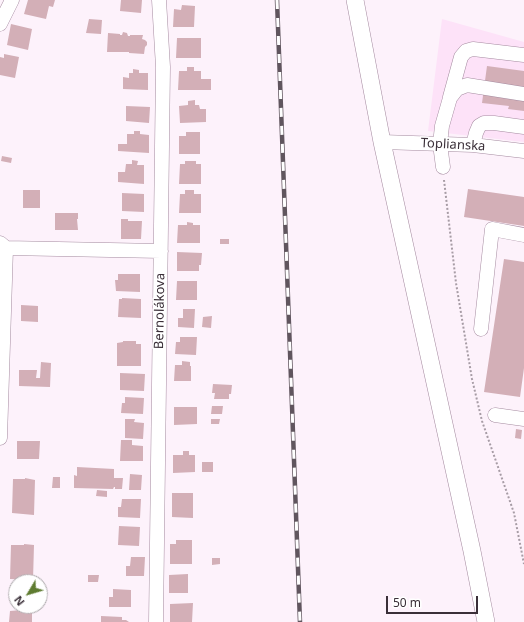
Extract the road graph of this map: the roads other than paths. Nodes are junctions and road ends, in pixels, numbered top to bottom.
1 (12, 0) edge
2 (158, 0) edge
3 (355, 0) edge
4 (0, 24) edge
5 (524, 55) edge
6 (524, 94) edge
7 (450, 98) junction
8 (524, 127) edge
9 (382, 142) junction
10 (440, 144) junction
11 (473, 145) junction
12 (524, 151) edge
13 (442, 167) road end
14 (524, 235) edge
15 (3, 246) edge
16 (161, 251) junction
17 (481, 329) dead end
18 (494, 415) dead end
19 (524, 419) edge
20 (0, 438) edge
21 (156, 622) edge
22 (486, 622) edge

1 - 4 street
2 - 16 street, Bernolákova
3 - 9 main road
5 - 7 street
6 - 7 street
7 - 10 street
8 - 11 street
9 - 10 street, Toplianska
9 - 22 main road
10 - 11 street, Toplianska
10 - 13 street
11 - 12 street, Toplianska
14 - 17 street
15 - 16 street
15 - 20 street
16 - 21 street, Bernolákova
18 - 19 street

